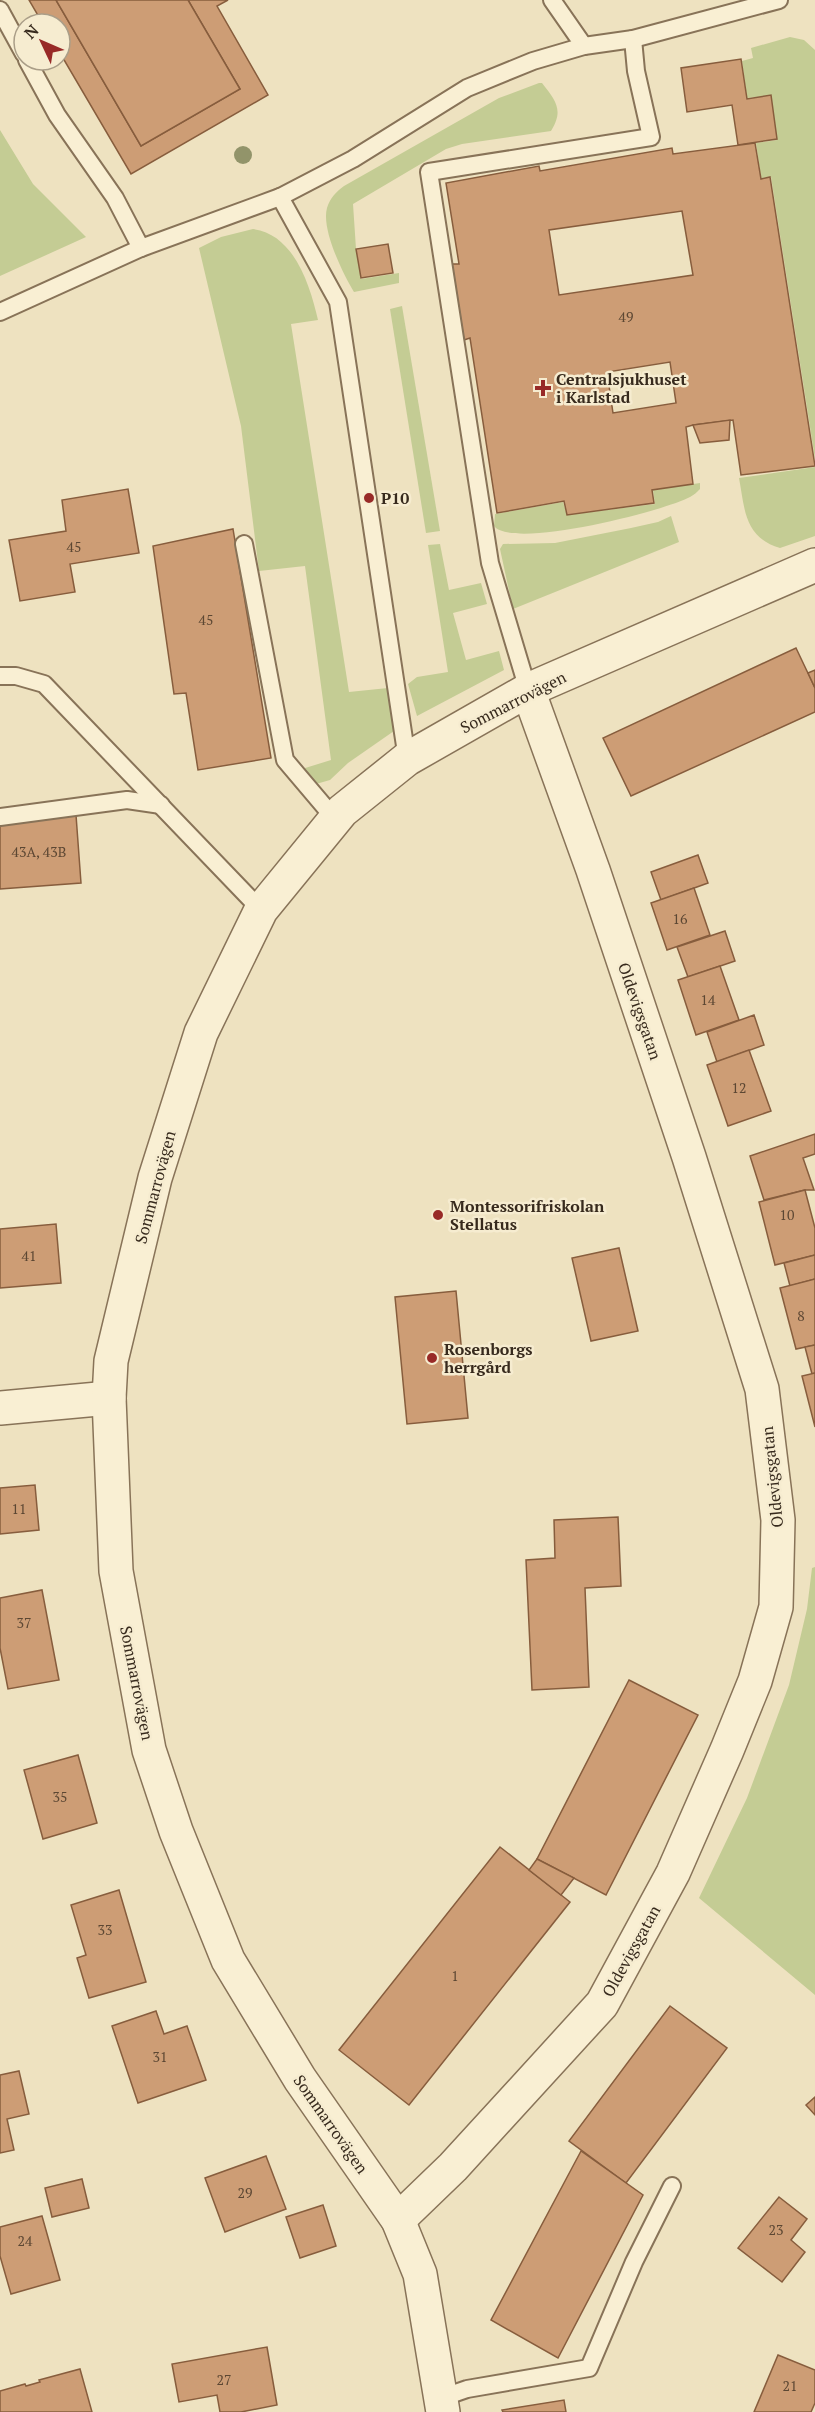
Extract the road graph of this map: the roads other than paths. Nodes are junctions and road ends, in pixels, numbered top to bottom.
1 (552, 0) edge
2 (779, 0) edge
3 (0, 10) edge
4 (12, 32) edge
5 (633, 39) junction
6 (584, 46) junction
7 (34, 72) edge
8 (280, 197) junction
9 (141, 248) junction
10 (0, 312) edge
11 (244, 544) dead end
12 (815, 565) edge
13 (0, 676) edge
14 (528, 690) junction
15 (407, 759) junction
16 (160, 805) junction
17 (0, 817) edge
18 (335, 819) junction
19 (261, 910) junction
20 (109, 1398) junction
21 (0, 1408) edge
22 (672, 2186) dead end
23 (398, 2220) junction
24 (442, 2405) edge

1 - 6 lane
2 - 5 lane
3 - 4 lane
5 - 6 lane
5 - 14 lane
6 - 8 lane
7 - 9 lane
8 - 9 lane
8 - 15 lane
9 - 10 lane
11 - 18 lane
12 - 14 street, Sommarrovägen
13 - 16 lane
14 - 15 street, Sommarrovägen
14 - 23 street, Oldevigsgatan
15 - 18 street, Sommarrovägen
16 - 17 lane
16 - 19 lane
18 - 19 street, Sommarrovägen
19 - 20 street, Sommarrovägen
20 - 21 street
20 - 23 street, Sommarrovägen
22 - 24 lane
23 - 24 street, Sommarrovägen

